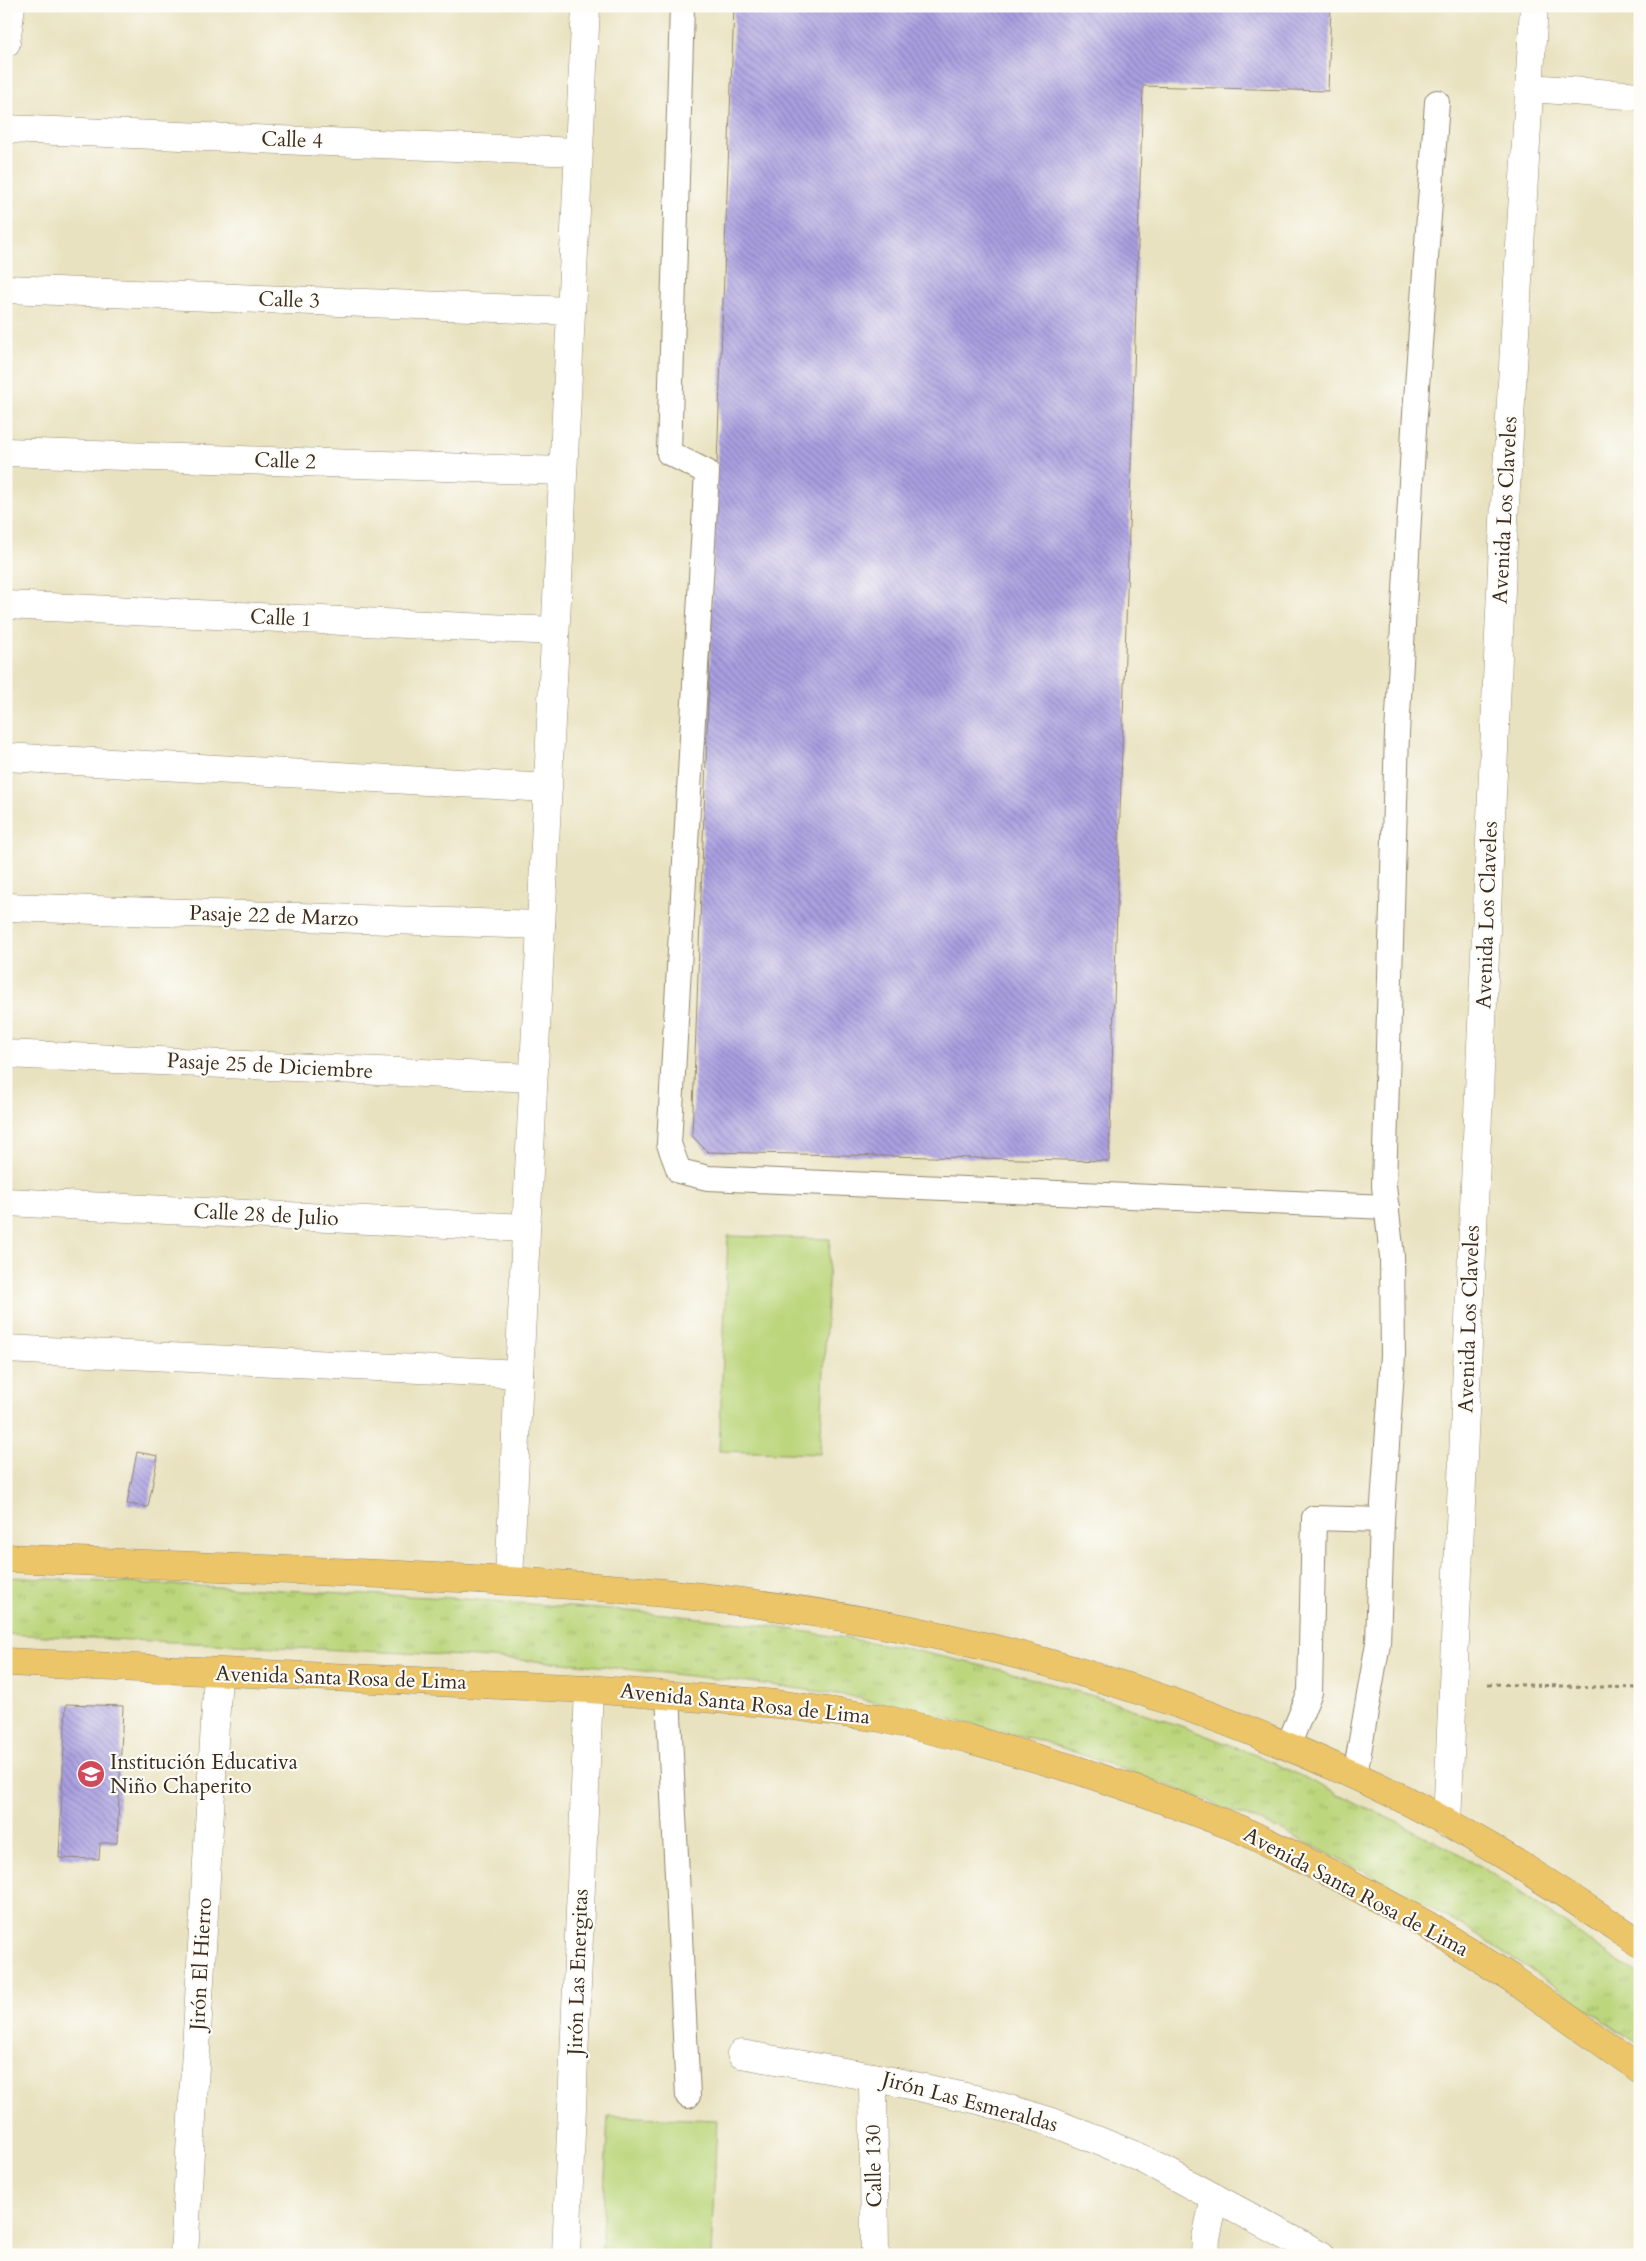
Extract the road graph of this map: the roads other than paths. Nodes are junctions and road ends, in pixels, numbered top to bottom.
1 (11, 6) edge
2 (586, 6) edge
3 (682, 6) edge
4 (1534, 6) edge
5 (6, 43) edge
6 (1530, 88) junction
7 (1640, 96) edge
8 (1437, 102) dead end
9 (6, 129) edge
10 (578, 152) junction
11 (6, 289) edge
12 (571, 311) junction
13 (6, 452) edge
14 (563, 471) junction
15 (6, 604) edge
16 (555, 631) junction
17 (6, 757) edge
18 (548, 788) junction
19 (6, 907) edge
20 (541, 925) junction
21 (6, 1054) edge
22 (533, 1078) junction
23 (6, 1202) edge
24 (1387, 1207) junction
25 (526, 1228) junction
26 (6, 1349) edge
27 (519, 1374) junction
28 (1382, 1520) junction
29 (6, 1558) edge
30 (509, 1580) junction
31 (6, 1662) edge
32 (218, 1673) junction
33 (589, 1689) junction
34 (668, 1695) junction
35 (1288, 1746) junction
36 (1355, 1775) junction
37 (1446, 1823) junction
38 (1640, 1943) edge
39 (741, 2054) dead end
40 (1640, 2069) edge
41 (873, 2077) junction
42 (688, 2096) dead end
43 (1214, 2198) junction
44 (184, 2255) edge
45 (566, 2255) edge
46 (875, 2255) edge
47 (1205, 2255) edge
48 (1321, 2255) edge

1 - 5 street
2 - 10 street
3 - 24 lane
4 - 6 street, Avenida Los Claveles
6 - 7 street
6 - 37 street, Avenida Los Claveles
8 - 24 lane
9 - 10 street, Calle 4
10 - 12 street
11 - 12 street, Calle 3
12 - 14 street
13 - 14 street, Calle 2
14 - 16 street
15 - 16 street, Calle 1
16 - 18 street
17 - 18 street
18 - 20 street
19 - 20 street, Pasaje 22 de Marzo
20 - 22 street
21 - 22 street, Pasaje 25 de Diciembre
22 - 25 street
23 - 25 street, Calle 28 de Julio
24 - 28 lane
25 - 27 street
26 - 27 street
27 - 30 street
28 - 35 lane
28 - 36 lane
29 - 30 main road
30 - 35 main road
31 - 32 main road, Avenida Santa Rosa de Lima
32 - 33 main road, Avenida Santa Rosa de Lima
32 - 44 street, Jirón El Hierro
33 - 34 main road, Avenida Santa Rosa de Lima
33 - 45 street, Jirón Las Energitas
34 - 40 main road, Avenida Santa Rosa de Lima
34 - 42 lane
35 - 36 main road
36 - 37 main road
37 - 38 main road
39 - 41 street, Jirón Las Esmeraldas
41 - 43 street, Jirón Las Esmeraldas
41 - 46 street, Calle 130
43 - 47 street
43 - 48 street, Jirón Las Esmeraldas

